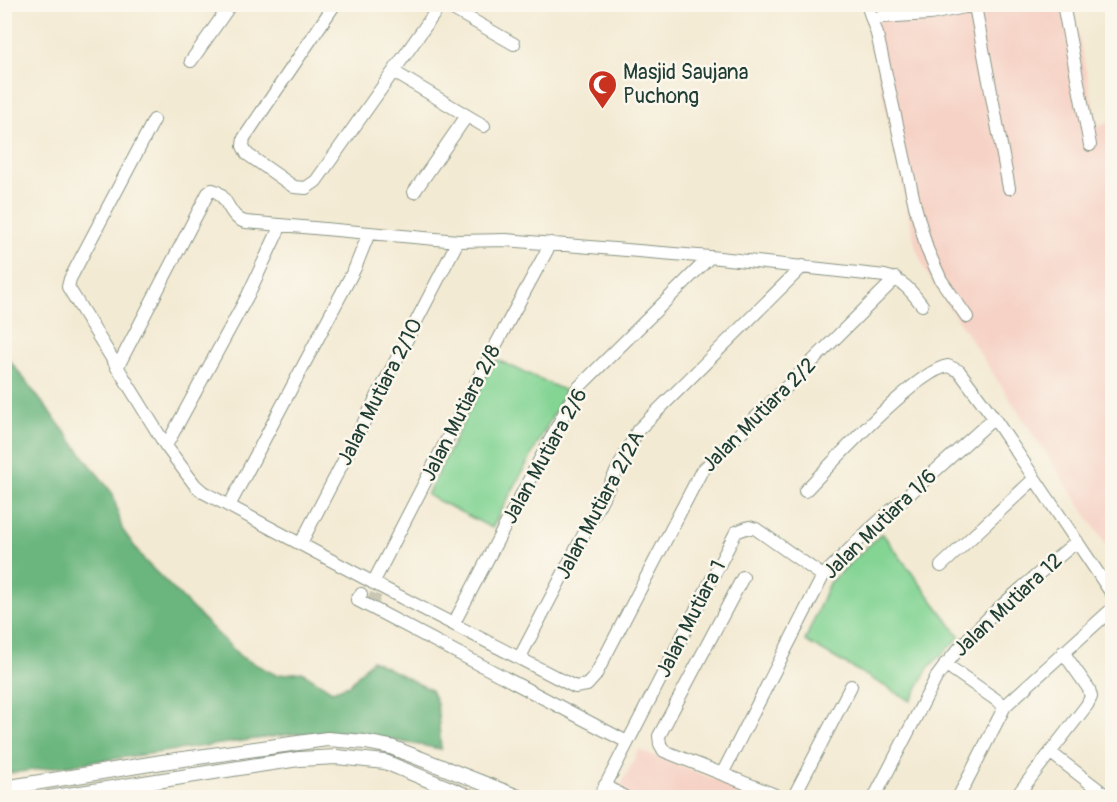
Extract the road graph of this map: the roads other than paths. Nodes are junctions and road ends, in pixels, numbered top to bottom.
1 (231, 4) edge
2 (335, 4) edge
3 (443, 4) edge
4 (867, 4) edge
5 (1063, 4) edge
6 (977, 5) edge
7 (879, 11) edge
8 (877, 34) junction
9 (514, 44) dead end
10 (191, 61) dead end
11 (394, 72) junction
12 (466, 117) junction
13 (154, 120) dead end
14 (484, 126) dead end
15 (1090, 145) dead end
16 (1009, 188) dead end
17 (414, 192) dead end
18 (281, 225) junction
19 (369, 232) junction
20 (458, 241) junction
21 (551, 243) junction
22 (710, 256) junction
23 (803, 266) junction
24 (896, 278) junction
25 (922, 305) dead end
26 (967, 317) dead end
27 (117, 368) junction
28 (994, 418) junction
29 (166, 446) junction
30 (1034, 479) junction
31 (805, 491) dead end
32 (229, 506) junction
33 (1077, 541) junction
34 (301, 543) junction
35 (941, 566) dead end
36 (822, 576) junction
37 (742, 577) dead end
38 (371, 594) junction
39 (1113, 594) edge
40 (1113, 609) edge
41 (454, 623) junction
42 (1064, 652) junction
43 (520, 657) junction
44 (945, 664) junction
45 (851, 686) dead end
46 (1005, 706) junction
47 (627, 742) junction
48 (1050, 753) junction
49 (722, 774) junction
50 (605, 785) junction
51 (4, 788) edge
52 (1108, 794) edge
53 (49, 798) edge
54 (472, 798) edge
55 (521, 798) edge
56 (599, 798) edge
57 (626, 798) edge
58 (783, 798) edge
59 (793, 798) edge
60 (874, 798) edge
61 (958, 798) edge
62 (1015, 798) edge

1 - 10 street
2 - 11 street
3 - 9 street
3 - 11 street
4 - 8 street
5 - 15 street
6 - 7 street
6 - 16 street
7 - 8 street
8 - 26 street
11 - 12 street
12 - 14 street
12 - 17 street
13 - 27 street
18 - 19 street
18 - 27 street
18 - 29 street
19 - 20 street
19 - 32 street
20 - 21 street
20 - 34 street, Jalan Mutiara 2/10
21 - 22 street
21 - 38 street, Jalan Mutiara 2/8
22 - 23 street
22 - 41 street, Jalan Mutiara 2/6
23 - 24 street
23 - 43 street, Jalan Mutiara 2/2A
24 - 25 street
24 - 43 street, Jalan Mutiara 2/2
27 - 29 street
28 - 30 street
28 - 31 street
28 - 36 street, Jalan Mutiara 1/6
29 - 32 street
30 - 33 street
30 - 35 street
32 - 34 street
33 - 39 street
33 - 44 street, Jalan Mutiara 12
34 - 38 street
36 - 47 street, Jalan Mutiara 1
36 - 49 street, Jalan Mutiara 1/6
37 - 49 street
38 - 41 street
38 - 47 street
40 - 42 street
41 - 43 street
42 - 46 street
42 - 48 street
44 - 46 street
44 - 60 street, Jalan Mutiara 12
45 - 59 street
46 - 61 street
47 - 50 street, Jalan Mutiara 1
48 - 52 street
48 - 62 street
49 - 58 street
50 - 56 street, Jalan Mutiara 1
50 - 57 street
51 - 55 street
53 - 54 street

